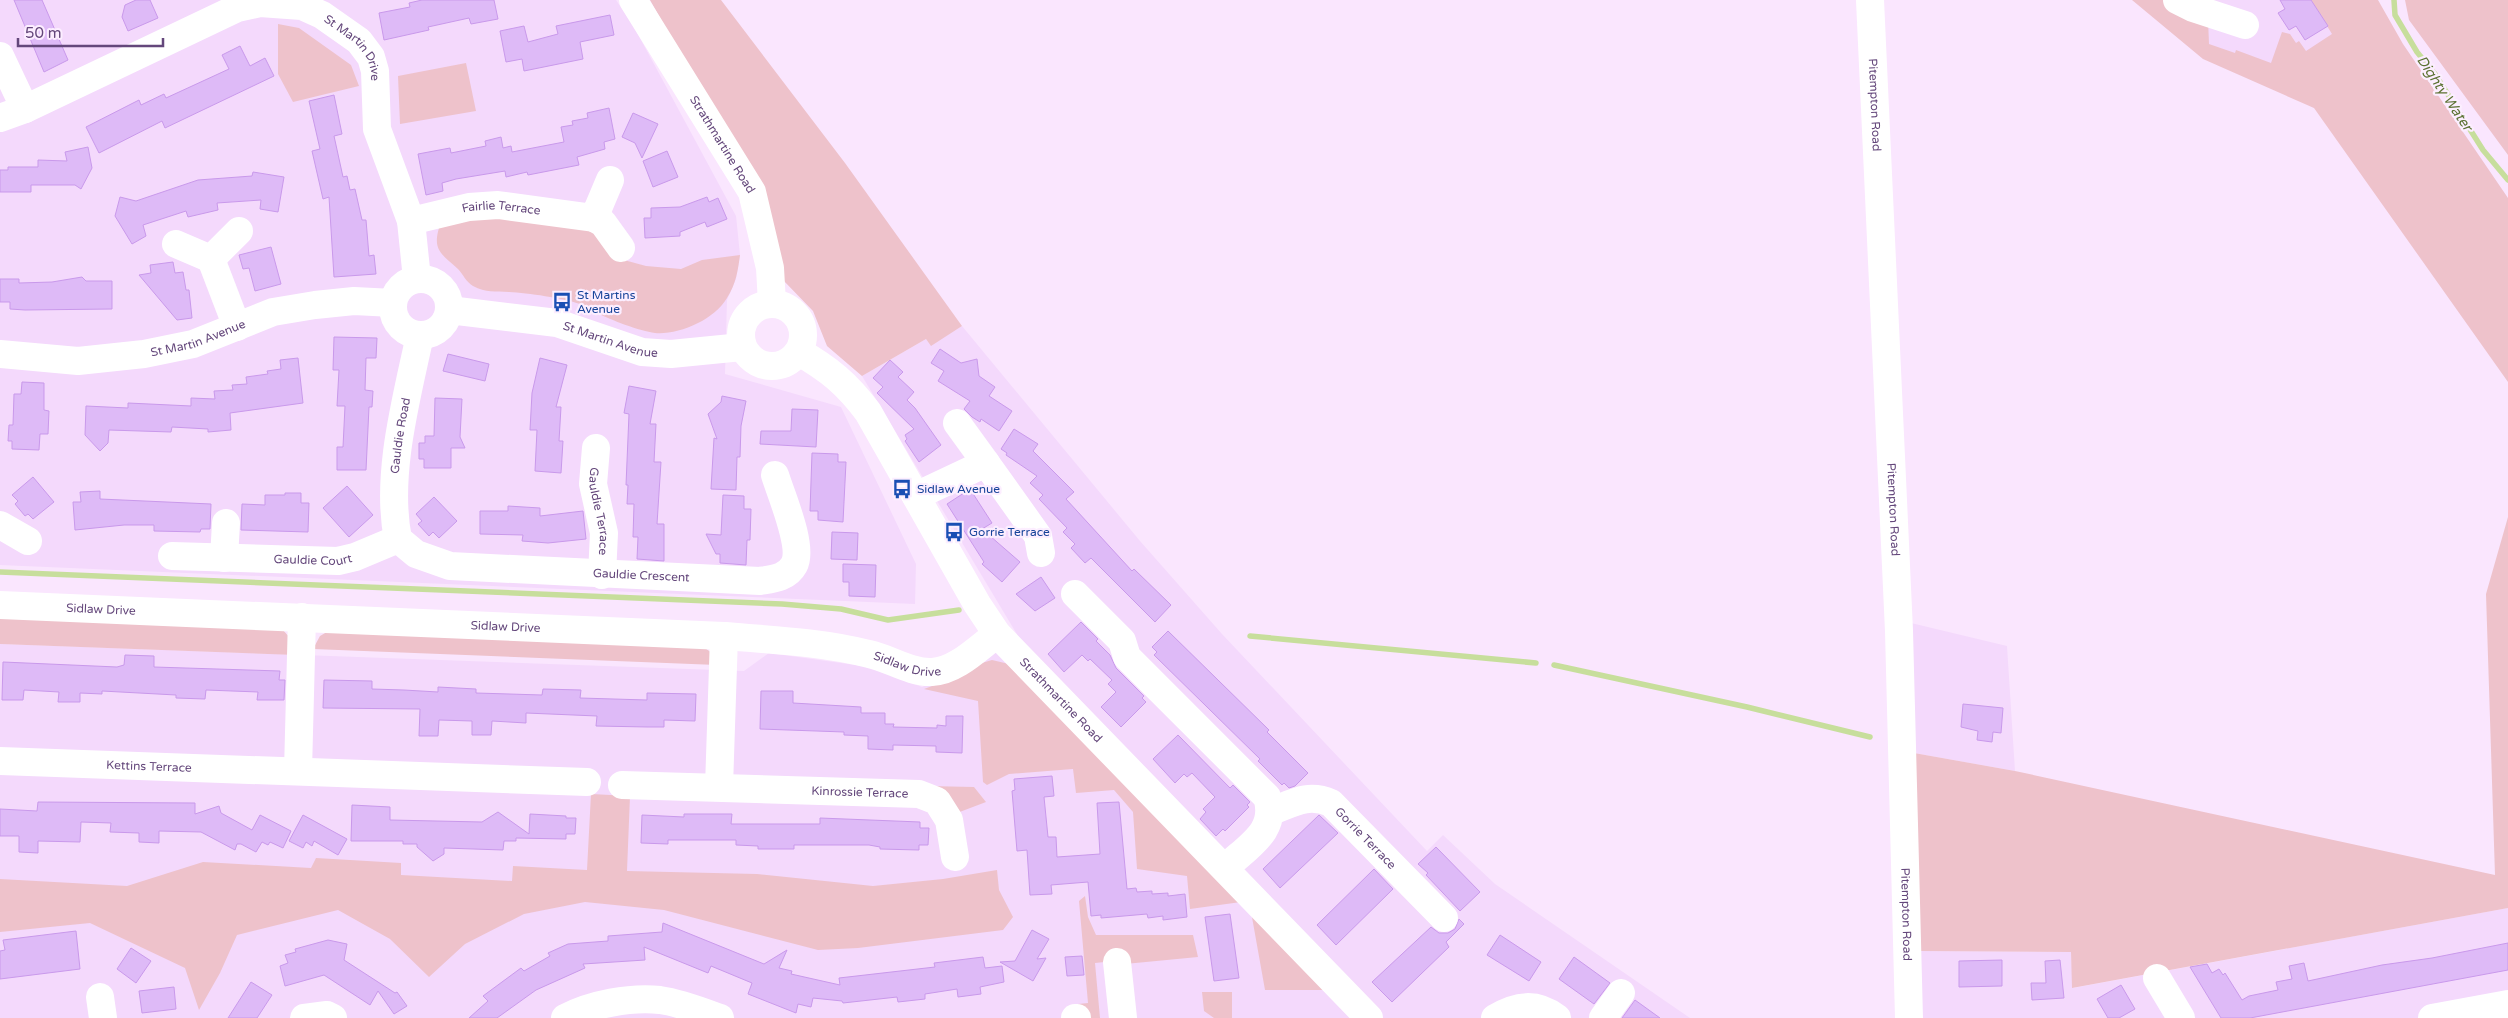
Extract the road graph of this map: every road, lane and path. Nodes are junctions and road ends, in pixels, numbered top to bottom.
1 (633, 0) edge
2 (1870, 0) edge
3 (2177, 0) edge
4 (327, 8) edge
5 (201, 11) edge
6 (2245, 25) dead end
7 (0, 56) edge
8 (12, 113) edge
9 (610, 180) dead end
10 (594, 218) junction
11 (411, 221) junction
12 (239, 231) dead end
13 (176, 244) dead end
14 (621, 248) dead end
15 (211, 259) junction
16 (418, 279) junction
17 (393, 303) junction
18 (772, 303) junction
19 (449, 310) junction
20 (237, 326) junction
21 (420, 335) junction
22 (742, 347) junction
23 (799, 352) junction
24 (0, 354) edge
25 (957, 423) dead end
26 (596, 448) dead end
27 (986, 463) junction
28 (775, 475) dead end
29 (916, 496) junction
30 (226, 523) dead end
31 (0, 525) edge
32 (398, 539) junction
33 (28, 541) dead end
34 (1041, 553) dead end
35 (172, 556) dead end
36 (224, 558) junction
37 (602, 575) junction
38 (1075, 594) dead end
39 (0, 605) edge
40 (302, 618) junction
41 (997, 634) junction
42 (724, 636) junction
43 (0, 760) edge
44 (298, 771) junction
45 (587, 782) dead end
46 (622, 785) dead end
47 (719, 787) junction
48 (1272, 811) junction
49 (955, 858) dead end
50 (1225, 868) junction
51 (1444, 918) dead end
52 (1117, 962) dead end
53 (2157, 978) dead end
54 (1621, 993) dead end
55 (2508, 1004) edge
56 (304, 1018) edge
57 (333, 1018) edge
58 (565, 1018) edge
59 (720, 1018) edge
60 (1123, 1018) edge
61 (1369, 1018) edge
62 (1494, 1018) edge
63 (1557, 1018) edge
64 (1603, 1018) edge
65 (1908, 1018) edge
66 (2180, 1018) edge
67 (2432, 1018) edge

1 - 18 street, Strathmartine Road
2 - 65 street, Pitempton Road
3 - 6 street
4 - 5 street, St Martin Drive
4 - 11 street, St Martin Drive
5 - 8 street, St Martin Drive
7 - 8 street
9 - 10 street
10 - 11 street, Fairlie Terrace
10 - 14 street
11 - 16 street, St Martin Drive
12 - 15 street
13 - 15 street
15 - 20 street
16 - 17 street
16 - 19 street
17 - 20 street, St Martin Avenue
17 - 21 street
18 - 22 street
18 - 23 street
19 - 21 street
19 - 22 street, St Martin Avenue
20 - 24 street, St Martin Avenue
21 - 32 street, Gauldie Road
22 - 23 street
23 - 29 street, Strathmartine Road
25 - 27 street
26 - 37 street, Gauldie Terrace
27 - 29 street
27 - 34 street
28 - 37 street, Gauldie Crescent
29 - 41 street, Strathmartine Road
30 - 36 street
31 - 33 street
32 - 36 street, Gauldie Court
32 - 37 street, Gauldie Crescent
35 - 36 street, Gauldie Court
38 - 48 street
39 - 40 street, Sidlaw Drive
40 - 42 street, Sidlaw Drive
40 - 44 street
41 - 42 street, Sidlaw Drive
41 - 50 street, Strathmartine Road
42 - 47 street
43 - 44 street, Kettins Terrace
44 - 45 street, Kettins Terrace
46 - 47 street, Kinrossie Terrace
47 - 49 street, Kinrossie Terrace
48 - 50 street
48 - 51 street, Gorrie Terrace
50 - 61 street, Strathmartine Road
52 - 60 street
53 - 66 street
54 - 64 street
55 - 67 street
56 - 57 street
58 - 59 street
62 - 63 street

